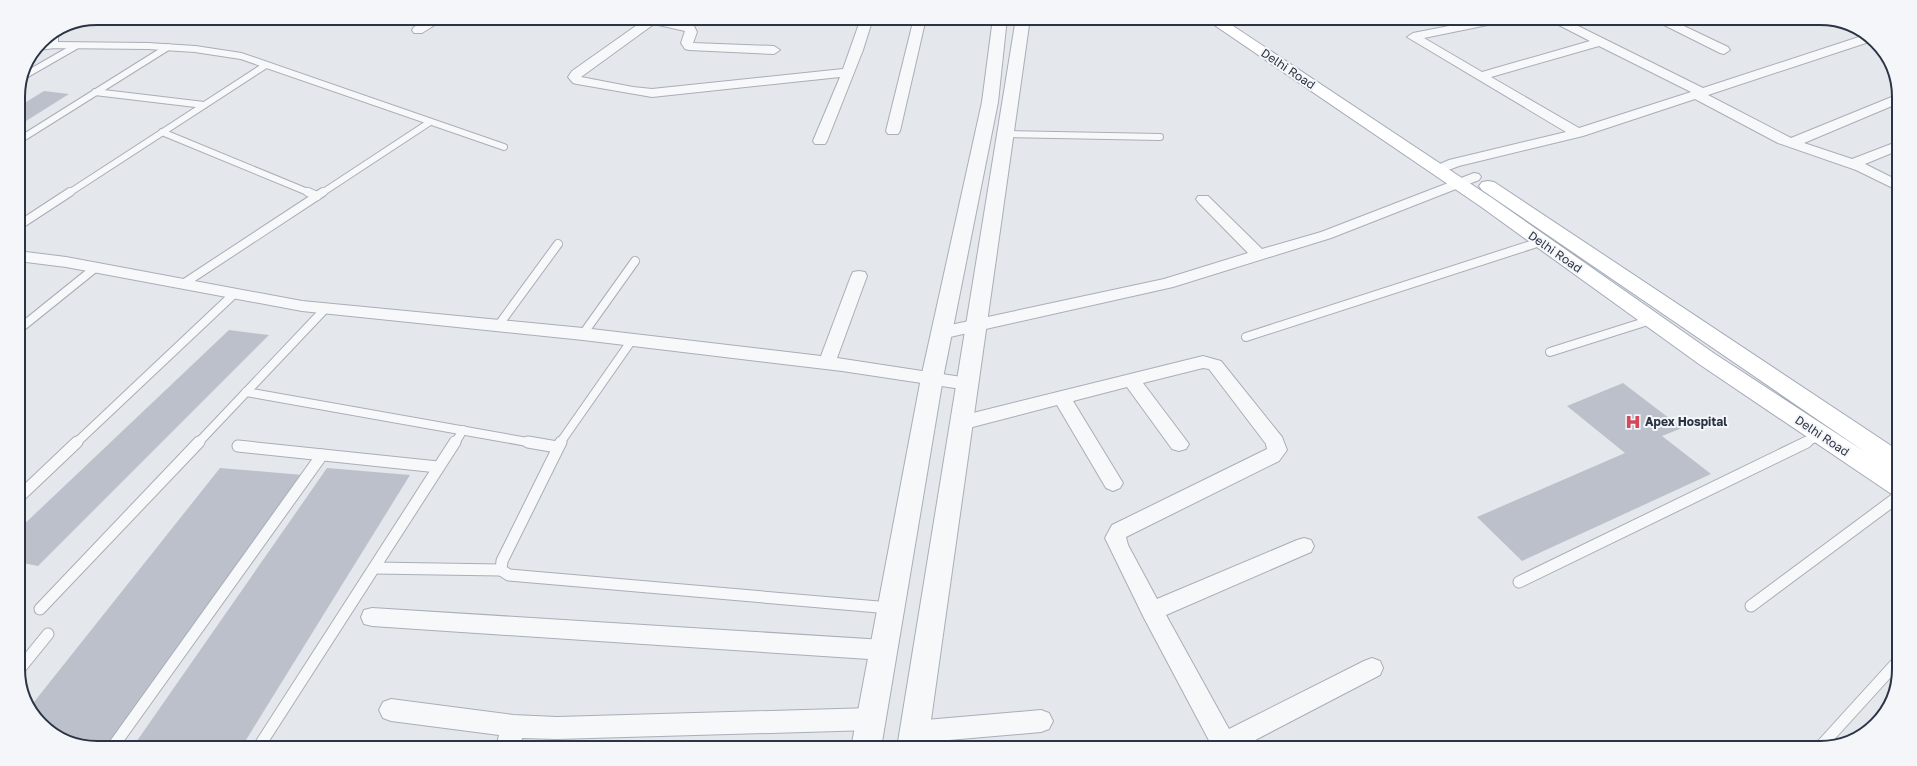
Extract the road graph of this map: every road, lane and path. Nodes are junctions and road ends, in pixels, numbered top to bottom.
1 (427, 25) edge
2 (645, 25) edge
3 (675, 25) edge
4 (865, 25) edge
5 (918, 25) edge
6 (999, 25) edge
7 (1022, 25) edge
8 (1222, 25) edge
9 (1241, 25) edge
10 (1472, 25) edge
11 (1566, 25) edge
12 (1672, 25) edge
13 (418, 30) dead end
14 (55, 39) edge
15 (1864, 40) edge
16 (1599, 42) junction
17 (55, 45) junction
18 (77, 45) junction
19 (46, 46) edge
20 (168, 47) junction
21 (774, 50) dead end
22 (1724, 50) dead end
23 (266, 65) junction
24 (848, 72) junction
25 (29, 73) edge
26 (1481, 76) junction
27 (95, 92) junction
28 (1700, 94) junction
29 (1892, 101) edge
30 (204, 105) junction
31 (430, 122) junction
32 (893, 131) dead end
33 (162, 132) junction
34 (1578, 133) junction
35 (1006, 134) junction
36 (25, 137) edge
37 (1160, 137) dead end
38 (820, 141) dead end
39 (1791, 143) junction
40 (504, 148) dead end
41 (1892, 148) edge
42 (1852, 164) junction
43 (1446, 167) junction
44 (1467, 181) junction
45 (1892, 184) edge
46 (317, 196) junction
47 (1204, 198) dead end
48 (25, 221) edge
49 (1540, 242) junction
50 (558, 244) dead end
51 (1260, 255) junction
52 (25, 257) edge
53 (635, 261) dead end
54 (95, 268) junction
55 (859, 276) dead end
56 (182, 284) junction
57 (234, 294) junction
58 (325, 308) junction
59 (1651, 320) junction
60 (25, 324) edge
61 (498, 326) junction
62 (976, 326) junction
63 (941, 333) junction
64 (583, 334) junction
65 (1246, 337) dead end
66 (632, 340) junction
67 (1550, 352) dead end
68 (827, 363) junction
69 (932, 378) junction
70 (1130, 379) junction
71 (968, 384) junction
72 (246, 392) junction
73 (1061, 397) junction
74 (962, 423) junction
75 (463, 430) junction
76 (1821, 435) junction
77 (1179, 444) dead end
78 (238, 446) dead end
79 (557, 447) junction
80 (322, 455) junction
81 (1892, 457) edge
82 (438, 467) junction
83 (1892, 481) edge
84 (1112, 483) dead end
85 (25, 491) edge
86 (1892, 501) edge
87 (1304, 546) dead end
88 (374, 568) junction
89 (501, 570) junction
90 (1519, 582) dead end
91 (1751, 606) dead end
92 (891, 608) junction
93 (40, 609) dead end
94 (1152, 611) junction
95 (372, 617) dead end
96 (48, 634) dead end
97 (884, 650) junction
98 (25, 663) edge
99 (1372, 668) dead end
100 (1892, 668) edge
101 (391, 710) dead end
102 (872, 718) junction
103 (1041, 721) dead end
104 (511, 737) edge
105 (913, 740) edge
106 (117, 741) edge
107 (263, 741) edge
108 (867, 741) edge
109 (1222, 741) edge
110 (1234, 741) edge
111 (1825, 741) edge

1 - 13 street
2 - 24 street
3 - 21 street
4 - 24 street
5 - 32 street
6 - 63 street
7 - 35 street
8 - 43 main road, Delhi Road
9 - 43 main road
10 - 26 street
11 - 16 street
12 - 22 street
14 - 17 lane
15 - 28 street
16 - 26 street
16 - 28 street
17 - 18 lane
17 - 19 lane
18 - 20 lane
18 - 25 lane
20 - 23 lane
20 - 27 lane
23 - 30 lane
23 - 31 lane
24 - 38 street
26 - 34 street
27 - 30 lane
27 - 36 lane
28 - 34 street
28 - 39 street
29 - 39 street
30 - 33 lane
31 - 40 lane
31 - 46 lane
33 - 46 lane
33 - 48 lane
34 - 43 street
35 - 37 lane
35 - 62 street
39 - 42 street
41 - 42 street
42 - 45 street
43 - 44 main road, Delhi Road
44 - 49 main road, Delhi Road
44 - 51 street
44 - 81 main road
46 - 56 lane
47 - 51 street
49 - 59 main road, Delhi Road
49 - 65 lane
50 - 61 lane
51 - 62 street
52 - 54 street
53 - 64 lane
54 - 56 street
54 - 60 lane
55 - 68 street
56 - 57 street
57 - 58 street
57 - 85 lane
58 - 61 street
58 - 72 lane
59 - 67 lane
59 - 76 main road, Delhi Road
61 - 64 street
62 - 63 street
62 - 71 street
63 - 69 street
64 - 66 street
66 - 68 street
66 - 79 lane
68 - 69 street
69 - 71 street
69 - 92 street
70 - 73 street
70 - 77 street
70 - 94 street
71 - 74 street
72 - 75 lane
72 - 93 lane
73 - 74 street
73 - 84 street
74 - 105 street
75 - 79 lane
75 - 82 lane
76 - 83 main road, Delhi Road
76 - 90 lane
78 - 80 lane
79 - 89 lane
80 - 82 lane
80 - 106 lane
82 - 88 lane
86 - 91 lane
87 - 94 street
88 - 89 lane
88 - 107 lane
89 - 92 lane
92 - 97 street
94 - 109 street
95 - 97 street
96 - 98 lane
97 - 102 street
99 - 110 street
100 - 111 lane
101 - 104 street
102 - 104 street
102 - 108 street
103 - 105 street

